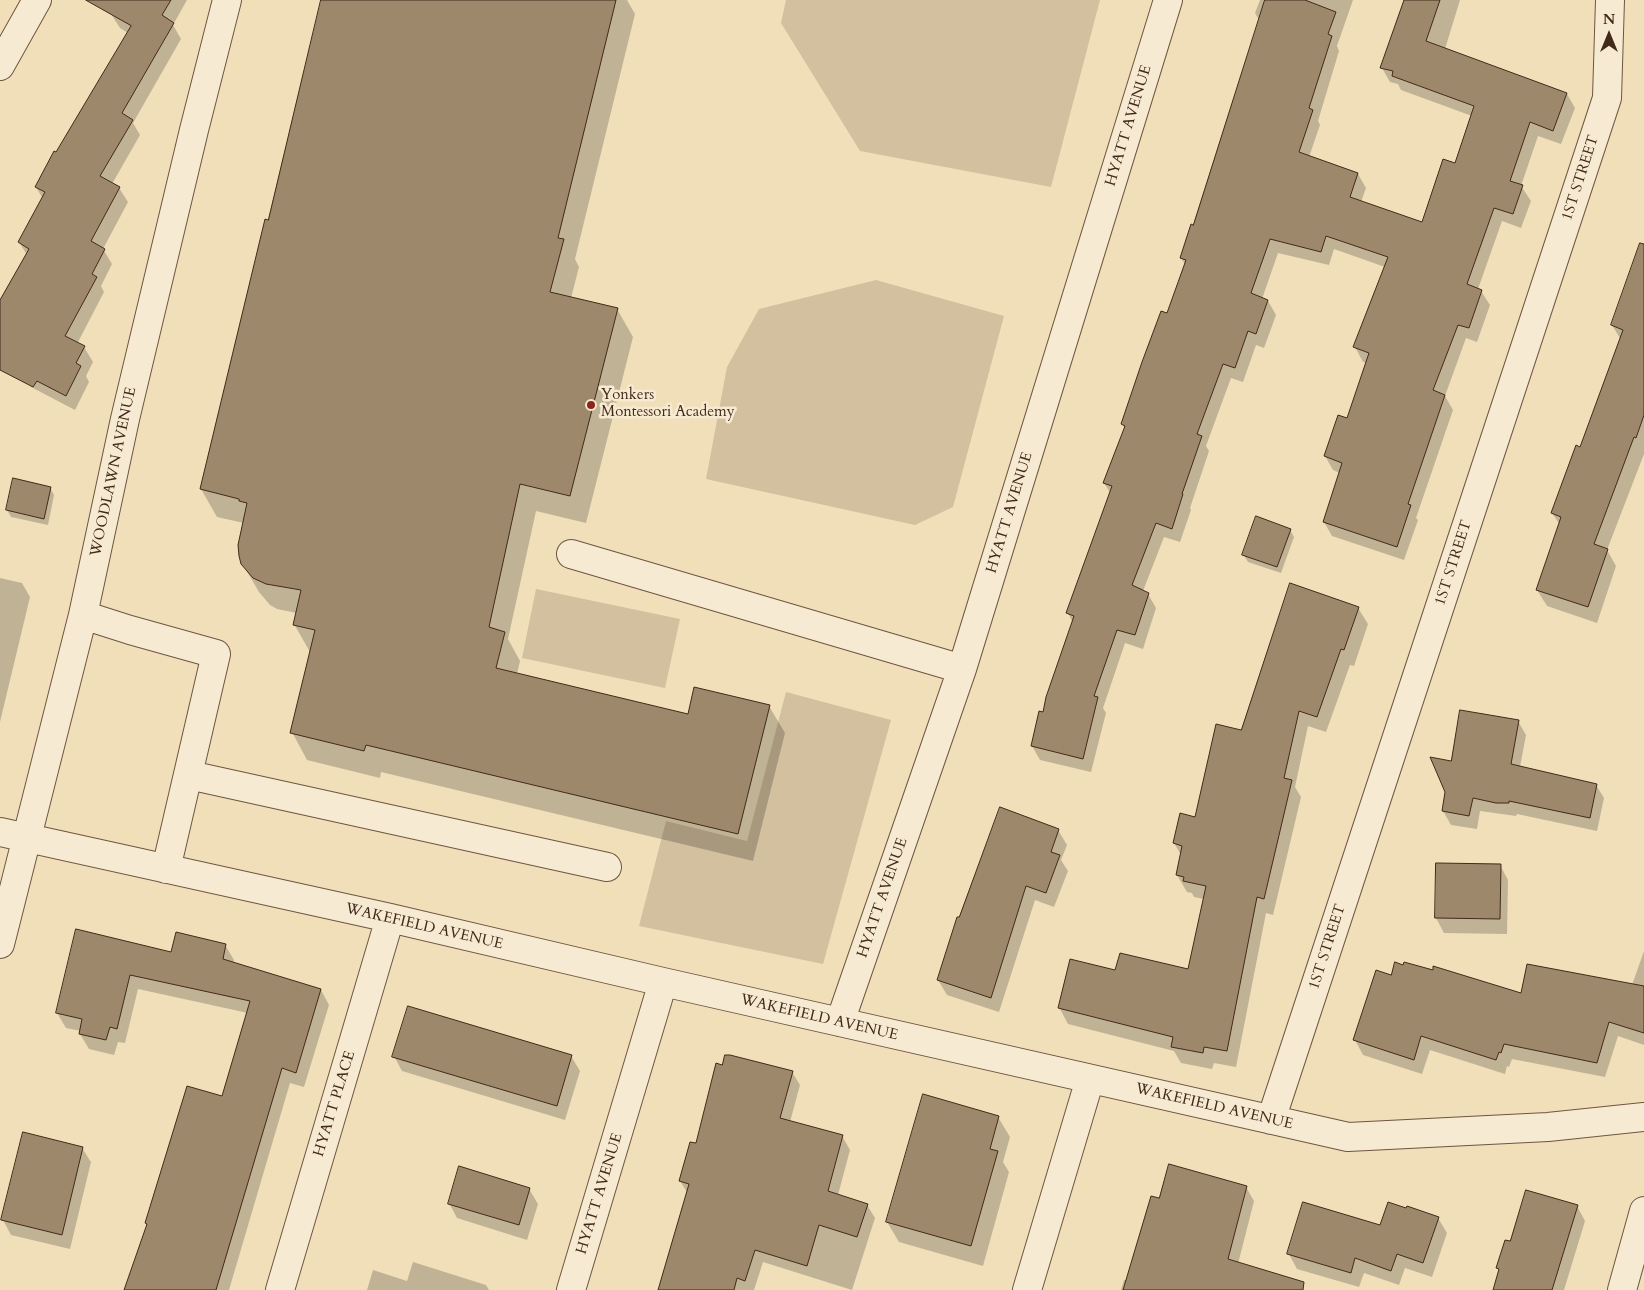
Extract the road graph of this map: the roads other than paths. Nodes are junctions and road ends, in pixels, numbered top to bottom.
1 (37, 0) edge
2 (227, 0) edge
3 (1168, 0) edge
4 (1610, 0) edge
5 (0, 66) edge
6 (571, 554) dead end
7 (83, 615) junction
8 (962, 669) junction
9 (189, 775) junction
10 (0, 832) edge
11 (27, 838) junction
12 (607, 867) dead end
13 (166, 869) junction
14 (390, 918) junction
15 (0, 944) edge
16 (663, 982) junction
17 (840, 1022) junction
18 (1090, 1079) junction
19 (1644, 1117) edge
20 (1271, 1120) junction
21 (1644, 1211) edge
22 (280, 1290) edge
23 (571, 1290) edge
24 (1027, 1290) edge
25 (1622, 1290) edge

1 - 5 street
2 - 7 street, WOODLAWN AVENUE
3 - 8 street, HYATT AVENUE
4 - 20 street, 1ST STREET
6 - 8 street
7 - 9 street
7 - 11 street, WOODLAWN AVENUE
8 - 17 street, HYATT AVENUE
9 - 12 street
9 - 13 street
10 - 11 street, WAKEFIELD AVENUE
11 - 13 street, WAKEFIELD AVENUE
11 - 15 street, WOODLAWN AVENUE
13 - 14 street, WAKEFIELD AVENUE
14 - 16 street, WAKEFIELD AVENUE
14 - 22 street, HYATT PLACE
16 - 17 street, WAKEFIELD AVENUE
16 - 23 street, HYATT AVENUE
17 - 18 street, WAKEFIELD AVENUE
18 - 20 street, WAKEFIELD AVENUE
18 - 24 street
19 - 20 street, WAKEFIELD AVENUE
21 - 25 street

